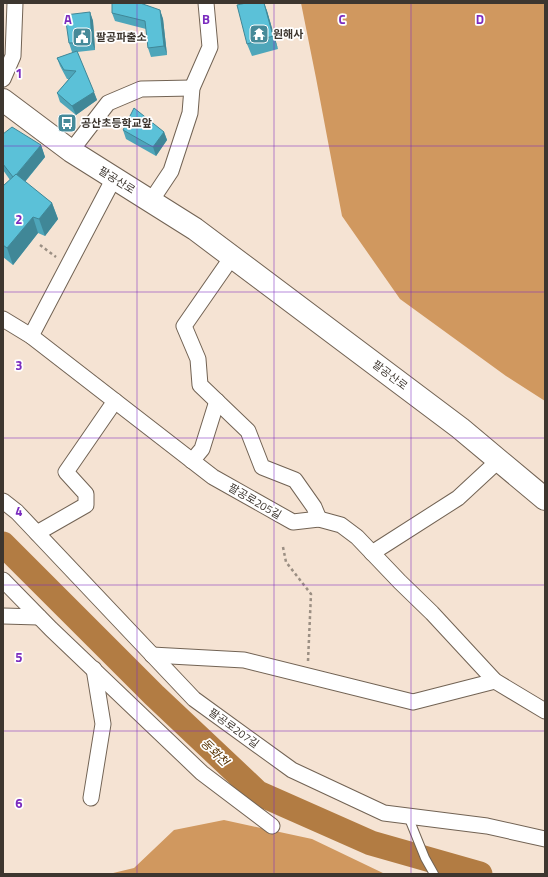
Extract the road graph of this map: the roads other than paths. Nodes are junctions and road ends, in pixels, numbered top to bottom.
1 (15, 3) edge
2 (206, 3) edge
3 (3, 79) edge
4 (192, 88) junction
5 (3, 100) edge
6 (71, 151) junction
7 (114, 178) junction
8 (151, 201) junction
9 (232, 257) junction
10 (3, 319) edge
11 (30, 336) junction
12 (115, 401) junction
13 (217, 401) junction
14 (499, 460) junction
15 (192, 461) junction
16 (545, 499) edge
17 (3, 501) edge
18 (319, 519) junction
19 (37, 533) junction
20 (372, 553) junction
21 (3, 580) edge
22 (3, 616) edge
23 (39, 617) junction
24 (152, 655) junction
25 (94, 670) junction
26 (495, 681) junction
27 (545, 711) edge
28 (91, 798) dead end
29 (408, 816) junction
30 (272, 826) dead end
31 (545, 839) edge
32 (434, 874) edge

1 - 3 street
2 - 4 street
4 - 6 street
4 - 8 street
5 - 6 main road, 팔공산로
6 - 7 main road, 팔공산로
7 - 8 main road, 팔공산로
7 - 11 street
8 - 9 main road, 팔공산로
9 - 13 street
9 - 14 main road, 팔공산로
10 - 11 street, 팔공로205길
11 - 12 street, 팔공로205길
12 - 15 street, 팔공로205길
12 - 19 street
13 - 15 street
13 - 18 street
14 - 16 main road, 팔공산로
14 - 20 street
15 - 18 street, 팔공로205길
17 - 19 street, 팔공로207길
18 - 20 street, 팔공로205길
19 - 24 street, 팔공로207길
20 - 26 street, 팔공로205길
21 - 23 street
22 - 23 street
23 - 25 street
24 - 26 street
24 - 29 street, 팔공로207길
25 - 28 street
25 - 30 street
26 - 27 street, 팔공로205길
29 - 31 street, 팔공로207길
29 - 32 lane

